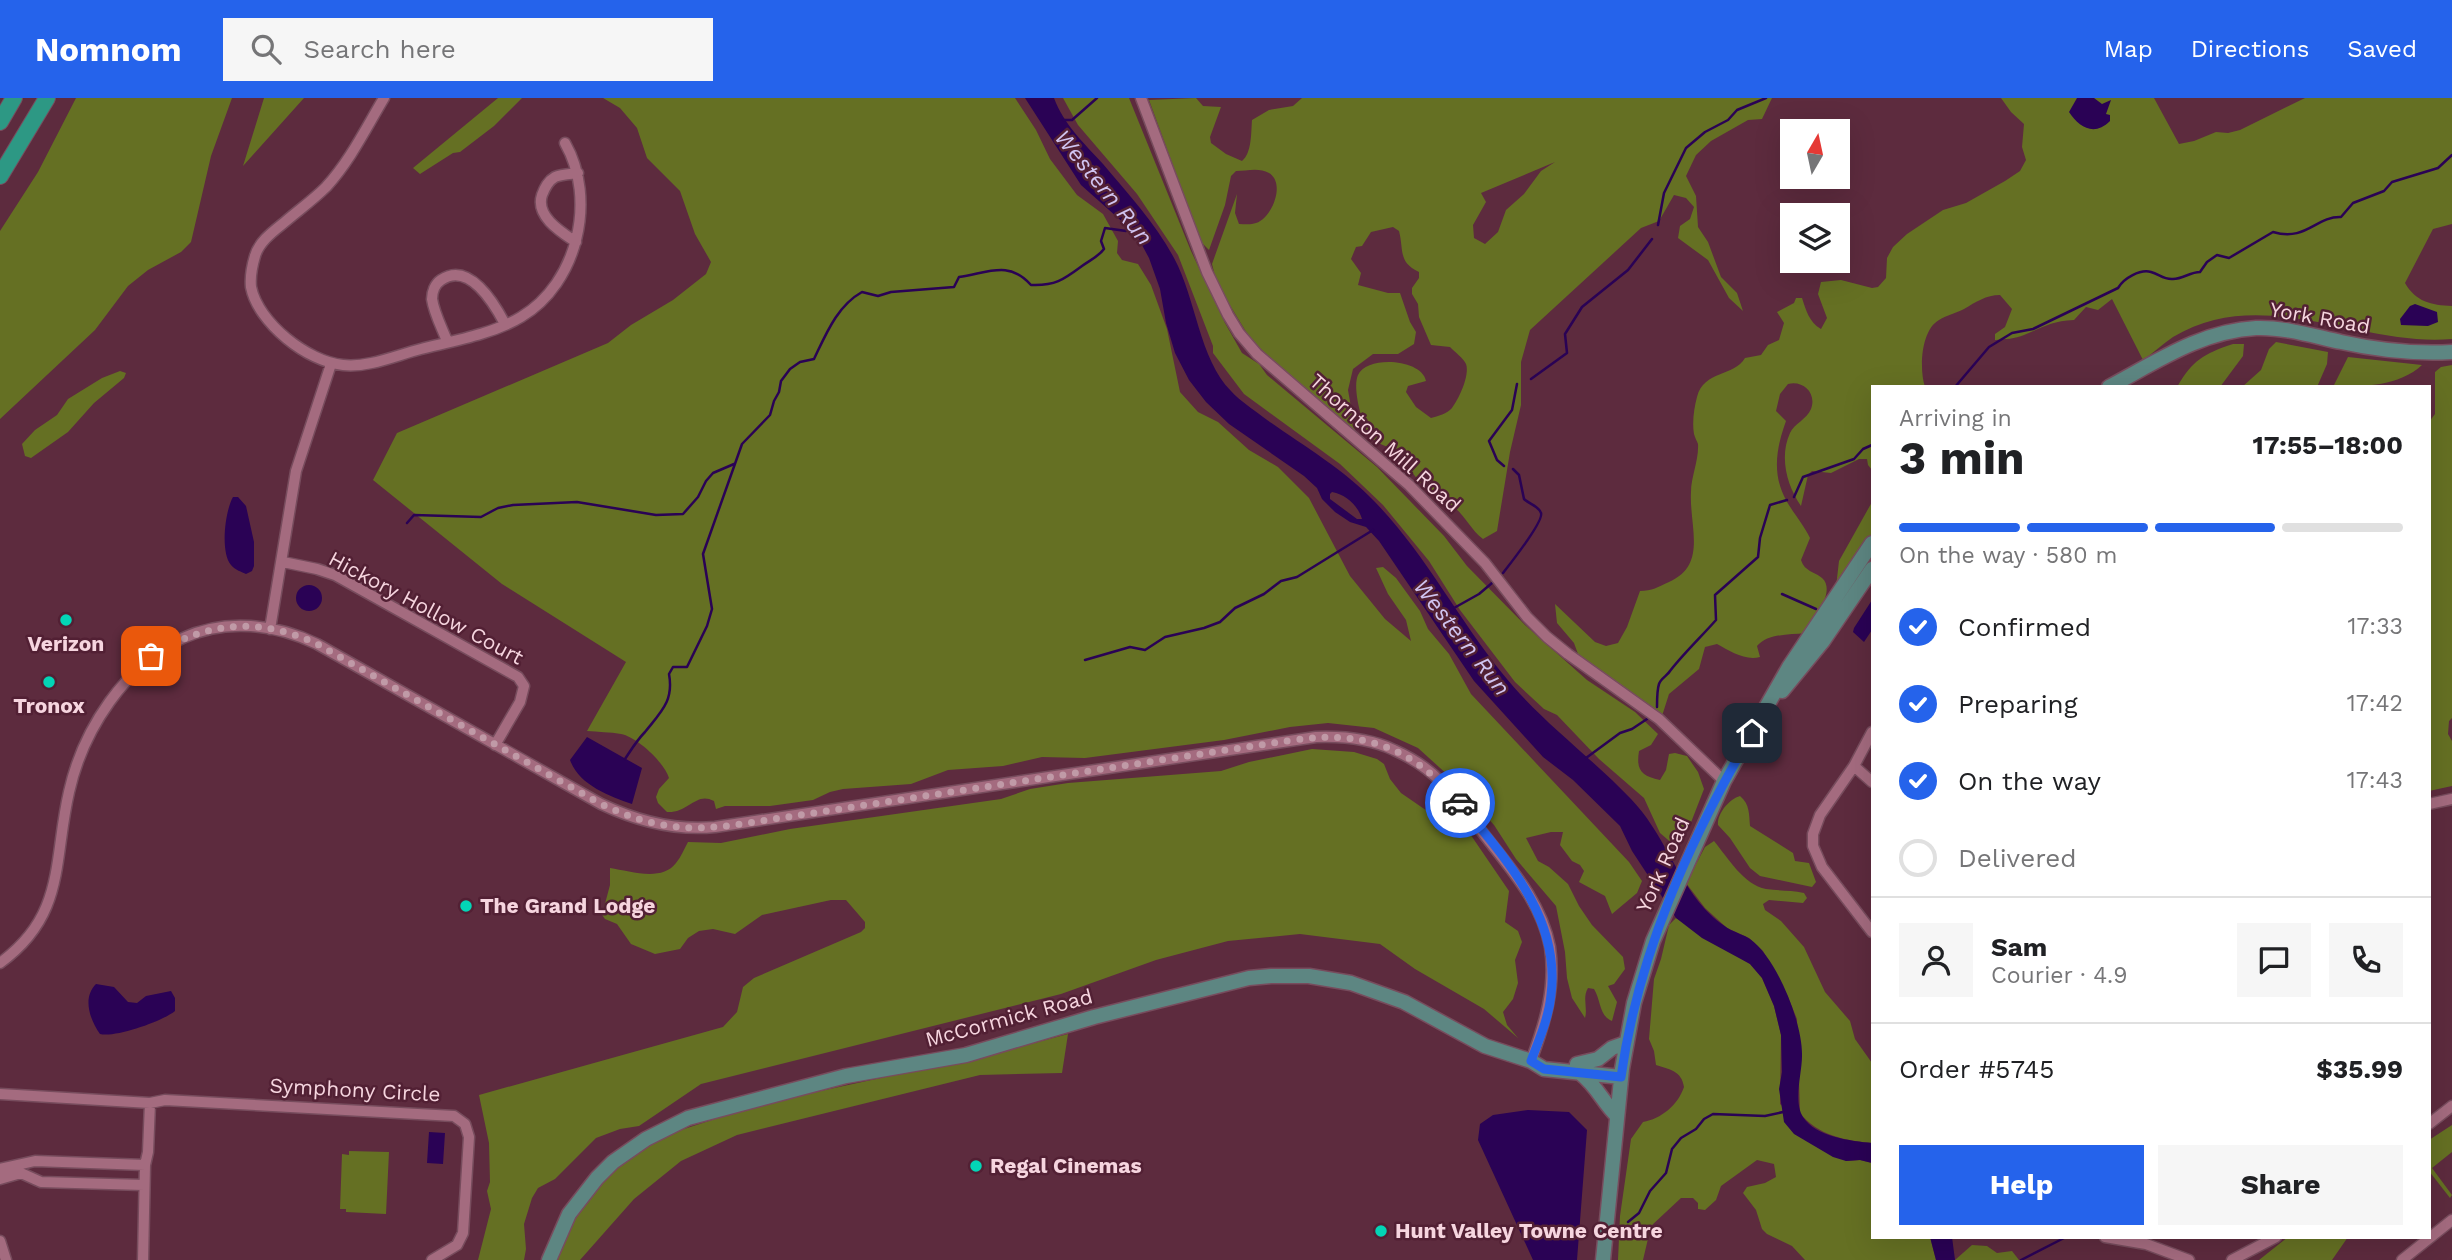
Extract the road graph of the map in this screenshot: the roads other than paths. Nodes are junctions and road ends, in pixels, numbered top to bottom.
1 (15, 98) edge
2 (47, 98) edge
3 (384, 98) edge
4 (1141, 98) edge
5 (0, 122) edge
6 (565, 144) dead end
7 (578, 173) junction
8 (0, 176) edge
9 (576, 242) junction
10 (505, 324) junction
11 (447, 341) junction
12 (2452, 352) edge
13 (331, 364) junction
14 (2113, 385) edge
15 (1871, 544) edge
16 (283, 562) junction
17 (1871, 564) edge
18 (1871, 570) edge
19 (1871, 583) edge
20 (1857, 590) junction
21 (270, 629) junction
22 (1812, 633) junction
23 (1768, 706) junction
24 (1871, 734) edge
25 (495, 745) junction
26 (1854, 766) junction
27 (1724, 780) junction
28 (1871, 781) edge
29 (2452, 800) edge
30 (2431, 804) edge
31 (1871, 931) edge
32 (0, 963) edge
33 (1626, 1044) junction
34 (1531, 1061) junction
35 (1578, 1068) junction
36 (1622, 1073) junction
37 (0, 1094) edge
38 (150, 1103) junction
39 (2452, 1106) edge
40 (1617, 1116) junction
41 (2431, 1122) edge
42 (145, 1165) junction
43 (20, 1168) junction
44 (0, 1169) edge
45 (0, 1179) edge
46 (144, 1185) junction
47 (2452, 1220) edge
48 (2431, 1237) edge
49 (2117, 1239) edge
50 (2272, 1239) edge
51 (2428, 1239) edge
52 (0, 1241) edge
53 (6, 1260) edge
54 (143, 1260) edge
55 (432, 1260) edge
56 (549, 1260) edge
57 (1603, 1260) edge
58 (2189, 1260) edge
59 (2232, 1260) edge
60 (2402, 1260) edge

1 - 5 highway
2 - 8 highway
3 - 13 street
4 - 27 street, Thornton Mill Road
6 - 7 street
7 - 9 street
7 - 9 street
9 - 10 street
10 - 11 street
10 - 11 street
11 - 13 street
12 - 14 main road, York Road
13 - 16 street
15 - 22 main road, York Road
16 - 21 street
16 - 25 street, Hickory Hollow Court
17 - 22 main road
18 - 20 main road, York Road
19 - 20 main road
20 - 23 main road, York Road
21 - 25 street
21 - 32 street
22 - 23 main road, York Road
23 - 27 main road, York Road
24 - 26 street
25 - 34 street
26 - 28 street
26 - 31 street
27 - 33 main road, York Road
29 - 30 street
33 - 35 main road
33 - 36 main road, York Road
34 - 35 main road, McCormick Road
34 - 56 main road, McCormick Road
35 - 36 main road, McCormick Road
35 - 40 main road
36 - 40 main road, York Road
37 - 38 street
38 - 42 street
38 - 55 street, Symphony Circle
39 - 41 street
40 - 57 main road, York Road
42 - 43 street
42 - 46 street
43 - 44 street
43 - 45 street
43 - 46 street
46 - 54 street
47 - 48 street
49 - 58 street
50 - 59 street
51 - 60 street
52 - 53 street

